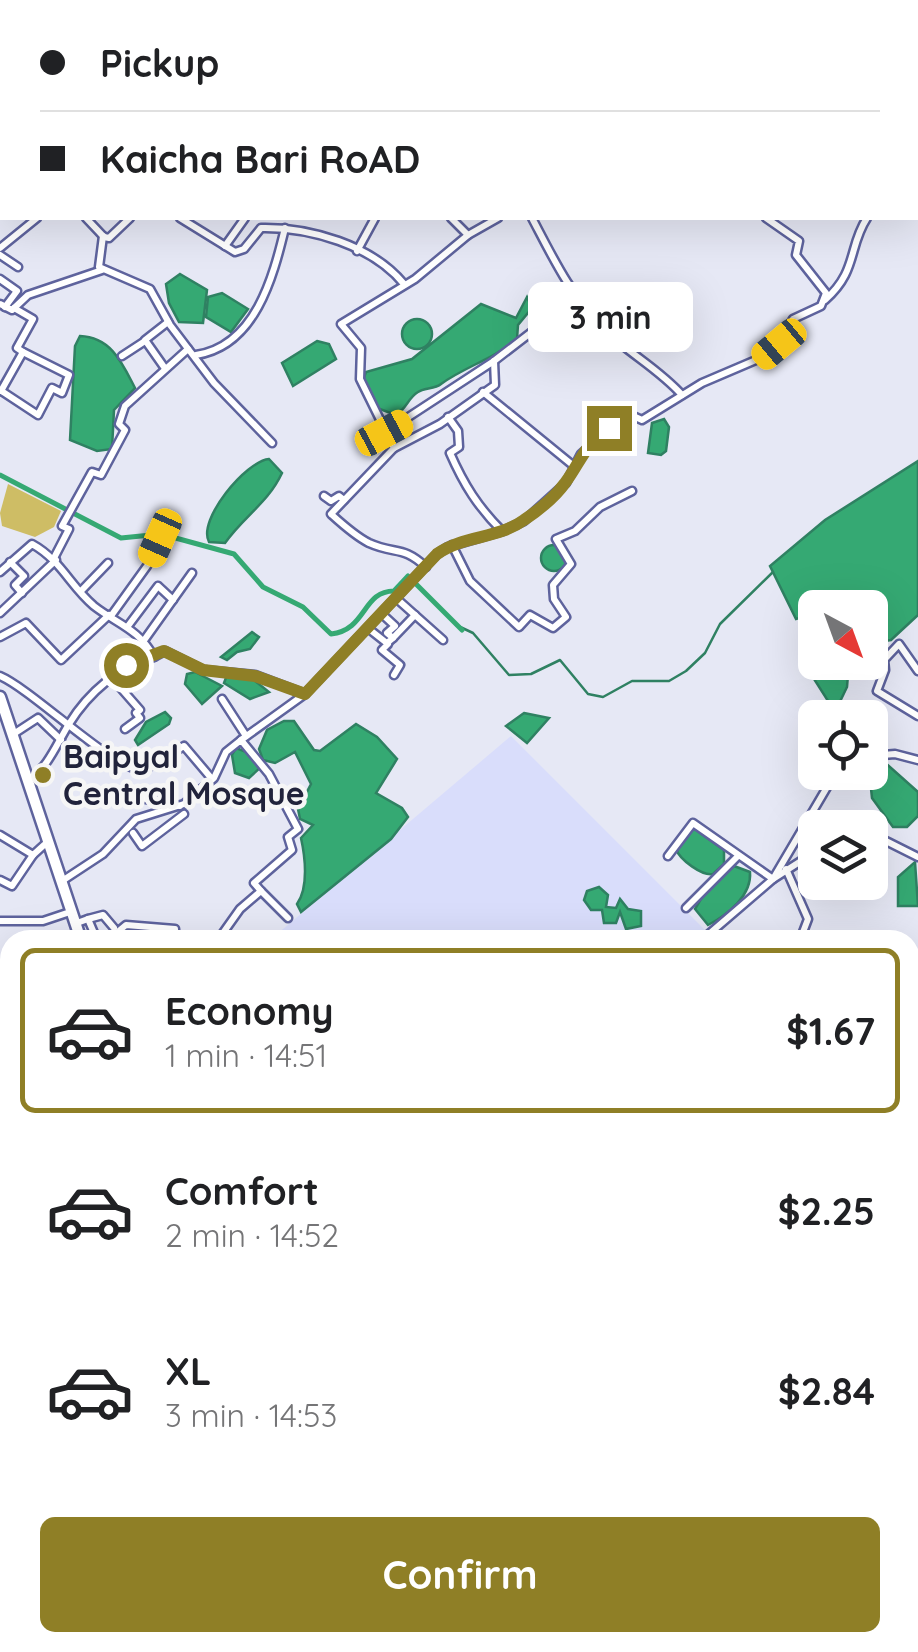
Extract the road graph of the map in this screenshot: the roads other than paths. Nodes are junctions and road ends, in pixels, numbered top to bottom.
1 (31, 220) edge
2 (88, 220) edge
3 (128, 220) edge
4 (183, 220) edge
5 (243, 220) edge
6 (373, 220) edge
7 (453, 220) edge
8 (494, 220) edge
9 (533, 220) edge
10 (769, 220) edge
11 (865, 220) edge
12 (285, 228) junction
13 (468, 235) junction
14 (102, 236) junction
15 (1, 245) edge
16 (225, 246) junction
17 (357, 251) junction
18 (18, 267) dead end
19 (102, 270) junction
20 (0, 279) edge
21 (404, 284) junction
22 (577, 296) junction
23 (825, 300) junction
24 (2, 306) edge
25 (14, 308) junction
26 (168, 322) junction
27 (146, 341) junction
28 (23, 352) junction
29 (191, 352) junction
30 (122, 356) dead end
31 (494, 361) junction
32 (164, 367) junction
33 (0, 390) edge
34 (483, 392) junction
35 (682, 395) junction
36 (448, 417) junction
37 (384, 433) junction
38 (272, 443) dead end
39 (394, 448) junction
40 (574, 466) junction
41 (632, 490) dead end
42 (324, 496) dead end
43 (344, 500) junction
44 (156, 525) dead end
45 (503, 532) junction
46 (452, 545) junction
47 (55, 559) junction
48 (10, 562) junction
49 (108, 563) dead end
50 (426, 567) junction
51 (0, 572) edge
52 (192, 573) dead end
53 (82, 591) junction
54 (22, 593) junction
55 (396, 599) junction
56 (173, 600) junction
57 (0, 614) edge
58 (382, 614) junction
59 (110, 615) junction
60 (415, 615) junction
61 (128, 626) junction
62 (369, 629) junction
63 (0, 637) edge
64 (145, 639) junction
65 (443, 640) dead end
66 (385, 647) junction
67 (154, 656) junction
68 (918, 671) edge
69 (394, 675) dead end
70 (0, 676) edge
71 (112, 678) junction
72 (305, 694) junction
73 (0, 697) edge
74 (222, 699) dead end
75 (0, 714) edge
76 (918, 716) edge
77 (70, 722) junction
78 (125, 729) dead end
79 (7, 736) edge
80 (244, 738) junction
81 (62, 740) junction
82 (888, 756) edge
83 (917, 756) edge
84 (212, 779) junction
85 (28, 782) junction
86 (825, 790) edge
87 (128, 794) dead end
88 (182, 810) junction
89 (133, 832) dead end
90 (0, 834) edge
91 (888, 842) edge
92 (44, 844) junction
93 (33, 855) junction
94 (668, 856) dead end
95 (738, 856) junction
96 (918, 857) edge
97 (798, 863) edge
98 (786, 870) junction
99 (773, 878) junction
100 (0, 880) edge
101 (61, 882) junction
102 (260, 892) junction
103 (686, 908) dead end
104 (67, 913) junction
105 (288, 918) dead end
106 (0, 920) edge
107 (88, 920) junction
108 (75, 924) junction
109 (74, 930) edge
110 (76, 930) edge
111 (92, 930) edge
112 (112, 930) edge
113 (120, 930) edge
114 (175, 930) edge
115 (225, 930) edge
116 (713, 930) edge
117 (804, 930) edge

1 - 15 street
2 - 14 street
3 - 14 street
4 - 16 street
5 - 16 street
6 - 17 street
7 - 13 street
8 - 13 street
9 - 22 street
10 - 23 street
11 - 23 street
12 - 16 street
12 - 17 street
12 - 29 street
13 - 21 street
14 - 19 street
15 - 18 street
17 - 21 street
19 - 25 street
19 - 26 street
20 - 24 street
21 - 37 street
22 - 31 street
22 - 35 street
23 - 35 street
24 - 25 street
25 - 28 street
26 - 27 street
26 - 29 street
27 - 30 street
27 - 32 street
28 - 33 street
28 - 33 street
29 - 32 street
29 - 38 street
31 - 34 street
31 - 37 street
32 - 47 street
34 - 36 street
34 - 40 street
35 - 40 street
36 - 39 street
36 - 45 street
37 - 39 street
39 - 43 street
40 - 45 street
41 - 46 street
42 - 43 street
43 - 50 street
44 - 59 street
45 - 46 street
46 - 50 street
47 - 48 street
47 - 53 street
47 - 54 street
48 - 51 street
48 - 54 street
49 - 53 street
50 - 55 street
52 - 56 street
53 - 59 street
54 - 57 street
55 - 58 street
55 - 60 street
56 - 61 street
56 - 64 street
58 - 62 street
58 - 66 street
59 - 61 street
59 - 63 street
60 - 65 street
60 - 66 street
61 - 64 street
62 - 66 street
62 - 72 street
64 - 67 street
66 - 69 street
67 - 71 street
67 - 72 street
68 - 76 street
70 - 77 street
71 - 77 street
71 - 78 street
72 - 80 street
73 - 79 highway
74 - 80 street
75 - 79 highway
77 - 81 street
77 - 84 street
79 - 81 street
79 - 85 highway
79 - 92 highway
80 - 84 street
80 - 102 street
81 - 85 street
82 - 83 street
84 - 88 street
85 - 101 highway
86 - 99 street
87 - 88 street
88 - 89 street
88 - 101 street
90 - 93 street
91 - 96 street
92 - 93 street
92 - 104 highway
93 - 100 street
94 - 95 street
95 - 99 street
95 - 103 street
97 - 98 street
98 - 99 street
98 - 117 street
99 - 116 street
101 - 108 highway
102 - 105 street
102 - 115 street
104 - 106 street
104 - 109 highway
107 - 108 street
107 - 111 street
107 - 112 street
108 - 110 highway
113 - 114 street

